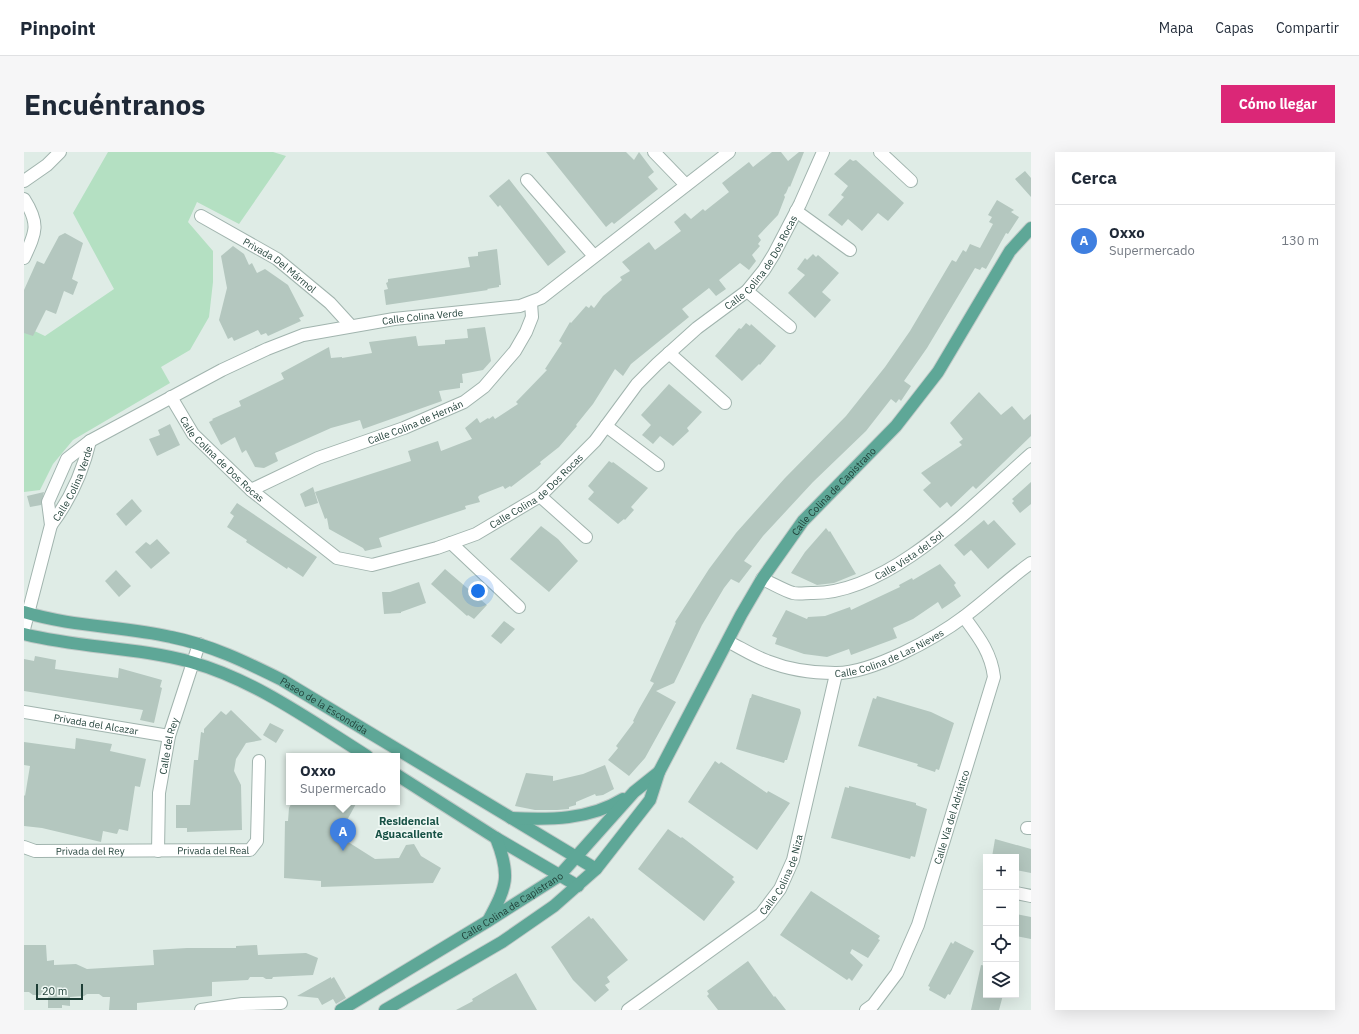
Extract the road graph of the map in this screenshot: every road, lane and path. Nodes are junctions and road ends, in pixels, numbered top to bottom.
1 (60, 152) edge
2 (654, 152) edge
3 (729, 152) edge
4 (823, 152) edge
5 (880, 152) edge
6 (527, 180) dead end
7 (911, 180) dead end
8 (24, 181) edge
9 (686, 186) junction
10 (24, 199) edge
11 (796, 211) junction
12 (201, 216) dead end
13 (1031, 228) edge
14 (850, 250) dead end
15 (594, 256) junction
16 (24, 258) edge
17 (747, 291) junction
18 (531, 303) junction
19 (351, 326) junction
20 (790, 327) dead end
21 (669, 353) junction
22 (171, 397) junction
23 (725, 403) dead end
24 (606, 426) junction
25 (90, 441) junction
26 (1031, 454) edge
27 (658, 465) dead end
28 (251, 490) junction
29 (540, 496) junction
30 (51, 525) junction
31 (586, 537) dead end
32 (451, 543) junction
33 (1031, 563) edge
34 (762, 579) junction
35 (519, 607) dead end
36 (26, 613) edge
37 (964, 617) junction
38 (24, 629) edge
39 (24, 634) edge
40 (728, 642) junction
41 (199, 644) junction
42 (192, 662) junction
43 (836, 674) junction
44 (24, 712) edge
45 (169, 736) junction
46 (362, 753) edge
47 (259, 761) dead end
48 (659, 772) junction
49 (400, 777) edge
50 (634, 792) junction
51 (508, 818) junction
52 (496, 838) junction
53 (24, 847) edge
54 (158, 852) junction
55 (576, 858) junction
56 (596, 869) junction
57 (559, 876) junction
58 (578, 886) junction
59 (1019, 894) edge
60 (1031, 896) edge
61 (488, 921) junction
62 (281, 1003) dead end
63 (201, 1010) edge
64 (341, 1010) edge
65 (385, 1010) edge
66 (628, 1010) edge
67 (866, 1010) edge

1 - 8 street
2 - 9 street
3 - 9 street, Calle Colina Verde
4 - 11 street, Calle Colina de Dos Rocas
5 - 7 street
6 - 15 street
9 - 15 street, Calle Colina Verde
10 - 16 street
11 - 14 street
11 - 17 street, Calle Colina de Dos Rocas
12 - 19 street, Privada Del Mármol
13 - 34 main road, Calle Colina de Capistrano
15 - 18 street, Calle Colina Verde
17 - 20 street
17 - 21 street, Calle Colina de Dos Rocas
18 - 19 street, Calle Colina Verde
18 - 28 street, Calle Colina de Hernán
19 - 22 street, Calle Colina Verde
21 - 23 street
21 - 24 street, Calle Colina de Dos Rocas
22 - 25 street, Calle Colina Verde
22 - 28 street, Calle Colina de Dos Rocas
24 - 27 street
24 - 29 street, Calle Colina de Dos Rocas
25 - 30 street, Calle Colina Verde
25 - 30 street, Calle Colina Verde
26 - 34 street, Calle Vista del Sol
28 - 32 street, Calle Colina de Dos Rocas
29 - 31 street
29 - 32 street, Calle Colina de Dos Rocas
30 - 36 street, Calle Colina Verde
32 - 35 street
33 - 37 street, Calle Colina de Las Nieves
34 - 40 main road, Calle Colina de Capistrano
36 - 38 street, Calle Colina Verde
36 - 41 main road, Paseo de la Escondida
37 - 43 street, Calle Colina de Las Nieves
37 - 67 street, Calle Vía del Adriático
39 - 42 main road, Paseo de la Escondida
40 - 43 street, Calle Colina de Las Nieves
40 - 48 main road, Calle Colina de Capistrano
41 - 42 street, Calle del Rey
41 - 51 main road, Paseo de la Escondida
42 - 45 street, Calle del Rey
42 - 46 main road, Paseo de la Escondida
43 - 66 street, Calle Colina de Niza
44 - 45 street, Privada del Alcazar
45 - 54 street, Calle del Rey
47 - 54 street, Privada del Real
48 - 50 main road, Calle Colina de Capistrano
48 - 56 main road, Calle Colina de Capistrano
49 - 52 main road
50 - 51 main road
50 - 55 main road, Calle Colina de Capistrano
51 - 55 main road, Paseo de la Escondida
52 - 57 main road
52 - 61 main road
53 - 54 street, Privada del Rey
55 - 56 main road, Paseo de la Escondida
55 - 57 main road, Calle Colina de Capistrano
56 - 58 main road, Calle Colina de Capistrano
57 - 58 main road
57 - 61 main road, Calle Colina de Capistrano
58 - 65 main road, Calle Colina de Capistrano
59 - 60 street
61 - 64 main road, Calle Colina de Capistrano
62 - 63 street

